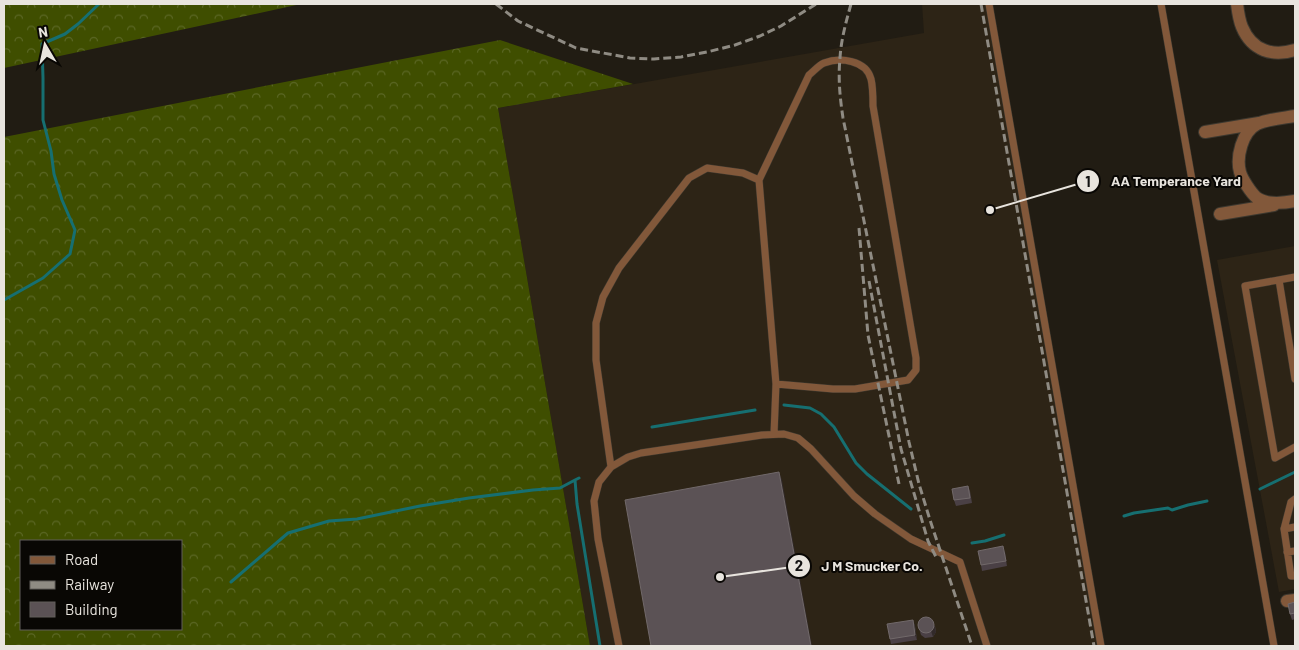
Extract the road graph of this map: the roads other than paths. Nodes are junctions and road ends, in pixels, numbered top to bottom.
1 (989, 4) edge
2 (1161, 4) edge
3 (1237, 4) edge
4 (1295, 50) edge
5 (1295, 116) edge
6 (1268, 121) junction
7 (1205, 132) dead end
8 (759, 180) junction
9 (1293, 201) edge
10 (1220, 214) dead end
11 (1295, 277) edge
12 (1279, 280) junction
13 (1295, 379) edge
14 (776, 384) junction
15 (774, 434) junction
16 (1295, 447) edge
17 (611, 467) junction
18 (1294, 501) edge
19 (1295, 527) edge
20 (1284, 529) junction
21 (1295, 551) edge
22 (1287, 552) junction
23 (1295, 576) edge
24 (619, 646) edge
25 (986, 646) edge
26 (1101, 646) edge
27 (1274, 646) edge

1 - 26 lane
2 - 27 lane
3 - 4 street
5 - 6 street
6 - 7 street
6 - 9 street
8 - 14 lane
8 - 14 lane
8 - 17 lane
9 - 10 street
11 - 12 lane
12 - 13 lane
12 - 16 lane
14 - 15 lane
15 - 17 lane
15 - 25 lane
17 - 24 lane
18 - 20 lane
19 - 20 lane
20 - 22 lane
21 - 22 lane
22 - 23 lane

